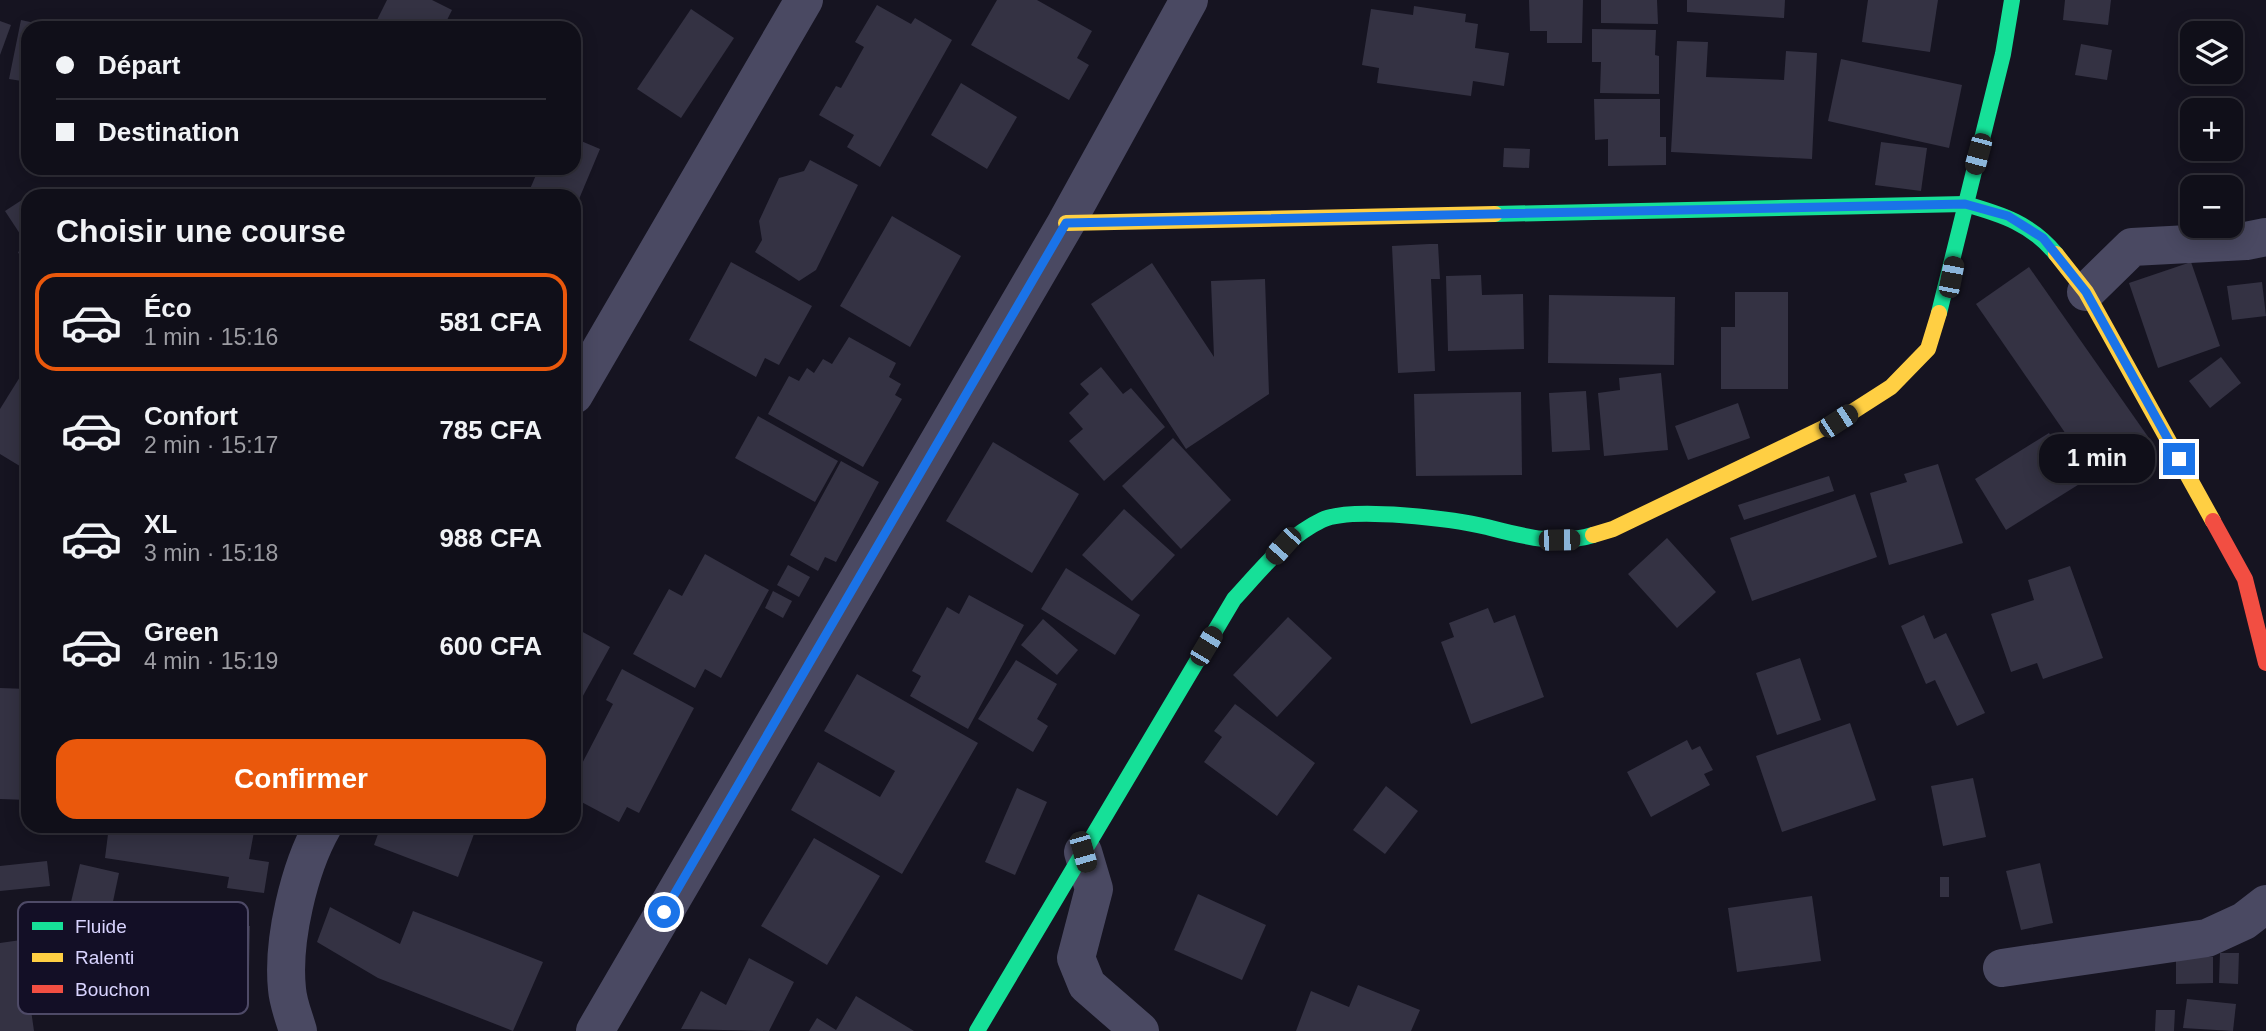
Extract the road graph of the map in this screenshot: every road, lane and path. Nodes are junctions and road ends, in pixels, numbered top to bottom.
1 (804, 0) edge
2 (1189, 0) edge
3 (2012, 0) edge
4 (1965, 204) junction
5 (1066, 223) junction
6 (2266, 237) edge
7 (2086, 292) junction
8 (581, 383) edge
9 (2266, 663) edge
10 (319, 833) edge
11 (1083, 852) junction
12 (2266, 904) edge
13 (2002, 968) dead end
14 (298, 1031) edge
15 (595, 1031) edge
16 (977, 1031) edge
17 (1140, 1031) edge

1 - 8 street
2 - 5 street
3 - 4 street
4 - 5 street
4 - 7 street
4 - 11 street
5 - 15 street
6 - 7 street
7 - 9 street
10 - 14 street
11 - 16 street
11 - 17 street
12 - 13 street

